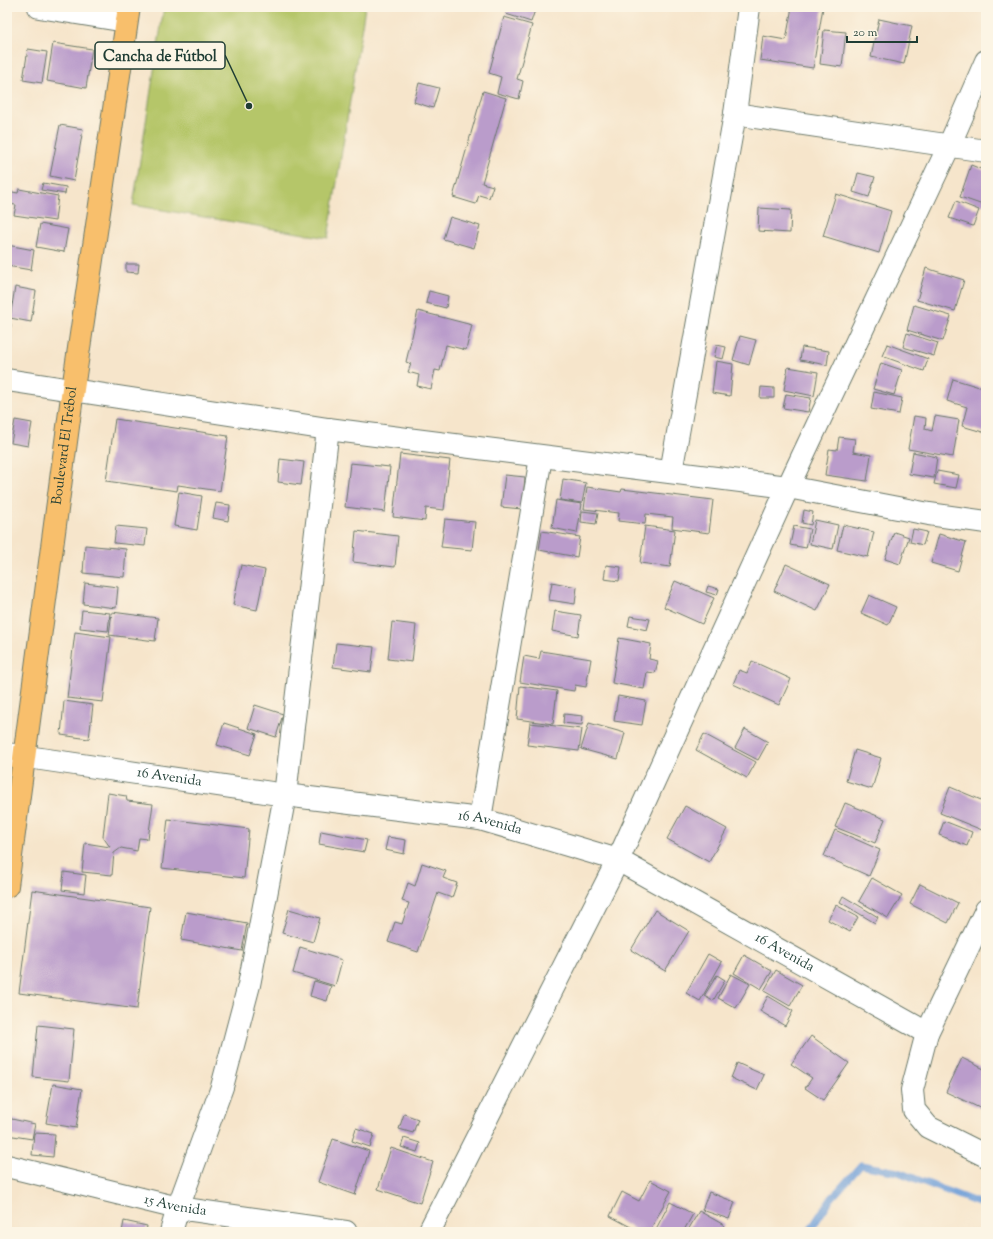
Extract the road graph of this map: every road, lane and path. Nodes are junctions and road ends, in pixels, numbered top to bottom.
1 (39, 7) edge
2 (749, 7) edge
3 (127, 14) edge
4 (986, 61) edge
5 (735, 114) junction
6 (948, 146) junction
7 (986, 151) edge
8 (7, 380) edge
9 (73, 389) junction
10 (328, 429) junction
11 (541, 457) junction
12 (671, 472) junction
13 (788, 487) junction
14 (986, 522) edge
15 (15, 755) edge
16 (285, 795) junction
17 (480, 819) junction
18 (618, 860) junction
19 (7, 886) edge
20 (986, 910) edge
21 (927, 1033) junction
22 (986, 1156) edge
23 (7, 1166) edge
24 (178, 1208) junction
25 (171, 1232) edge
26 (346, 1232) edge
27 (429, 1232) edge

1 - 3 street
2 - 5 street
3 - 9 main road, Boulevard El Trébol
4 - 6 street
5 - 6 street
5 - 12 street
6 - 7 street
6 - 13 street
8 - 9 street
9 - 10 street
9 - 15 main road, Boulevard El Trébol
10 - 11 street
10 - 16 street
11 - 12 street
11 - 17 street
12 - 13 street
13 - 14 street
13 - 18 street
15 - 16 street, 16 Avenida
15 - 19 main road, Boulevard El Trébol
16 - 17 street, 16 Avenida
16 - 24 street
17 - 18 street, 16 Avenida
18 - 21 street, 16 Avenida
18 - 27 street
20 - 21 street
21 - 22 street
23 - 24 street, 15 Avenida
24 - 25 street
24 - 26 street, 15 Avenida

